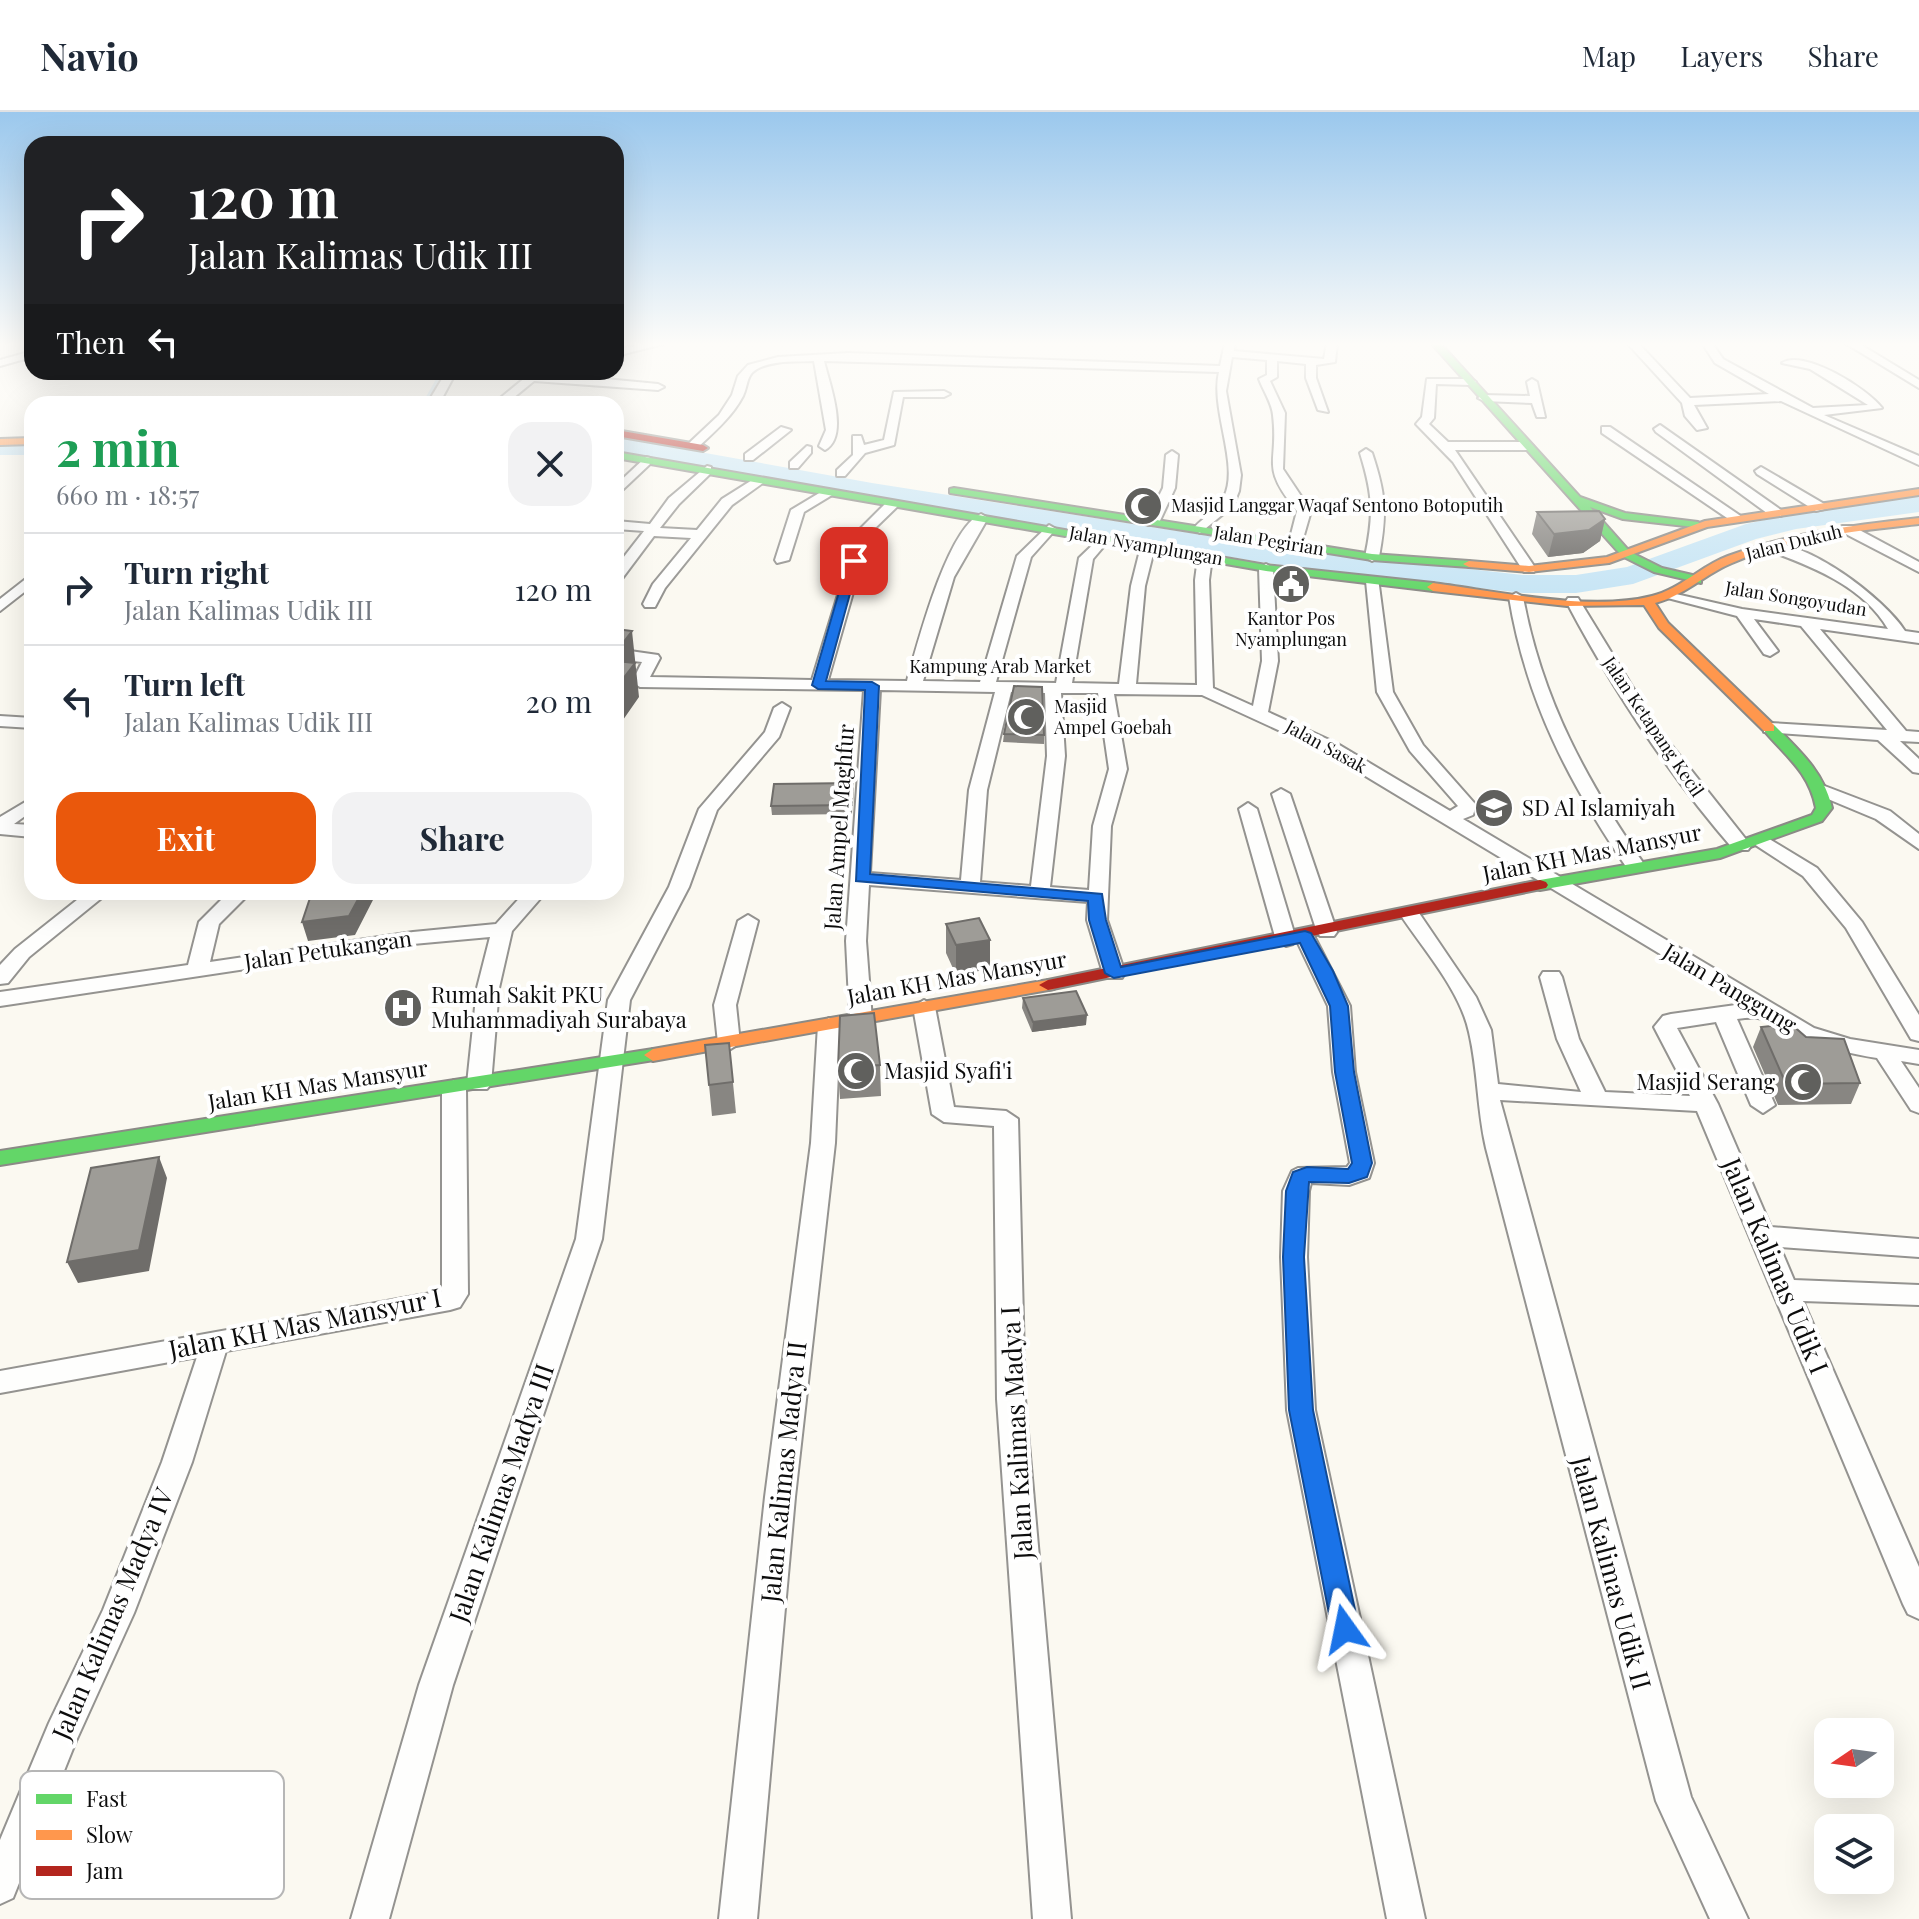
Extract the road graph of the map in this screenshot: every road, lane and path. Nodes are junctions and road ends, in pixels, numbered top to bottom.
1 (712, 427) edge
2 (831, 427) edge
3 (892, 427) edge
4 (1226, 427) edge
5 (1278, 427) edge
6 (1425, 427) edge
7 (1510, 427) edge
8 (1845, 427) edge
9 (1660, 429) dead end
10 (785, 430) dead end
11 (1606, 430) dead end
12 (624, 434) edge
13 (24, 441) edge
14 (0, 442) edge
15 (692, 446) junction
16 (825, 446) dead end
17 (1445, 446) junction
18 (1527, 446) junction
19 (807, 450) dead end
20 (1366, 453) dead end
21 (735, 454) junction
22 (1172, 455) dead end
23 (624, 457) edge
24 (0, 458) edge
25 (24, 458) edge
26 (646, 461) junction
27 (1919, 461) edge
28 (794, 465) junction
29 (707, 470) junction
30 (1761, 471) dead end
31 (841, 473) junction
32 (870, 478) dead end
33 (761, 480) junction
34 (624, 484) edge
35 (929, 487) dead end
36 (831, 492) junction
37 (1919, 492) edge
38 (1570, 496) junction
39 (894, 503) junction
40 (1821, 508) junction
41 (1776, 513) junction
42 (981, 518) junction
43 (1738, 519) junction
44 (1919, 521) edge
45 (1153, 522) junction
46 (1705, 524) junction
47 (624, 526) edge
48 (1083, 526) junction
49 (1200, 529) junction
50 (1847, 529) junction
51 (652, 530) junction
52 (702, 534) junction
53 (1148, 546) junction
54 (1295, 546) junction
55 (1772, 547) junction
56 (1205, 557) junction
57 (1372, 557) junction
58 (782, 560) dead end
59 (1626, 560) junction
60 (624, 567) edge
61 (1266, 568) junction
62 (1919, 568) edge
63 (1529, 569) junction
64 (1660, 574) junction
65 (1697, 580) junction
66 (1373, 581) junction
67 (24, 585) edge
68 (1673, 593) junction
69 (1516, 597) junction
70 (1573, 601) junction
71 (1648, 601) junction
72 (650, 604) dead end
73 (0, 607) edge
74 (1742, 613) junction
75 (1806, 622) junction
76 (1899, 635) junction
77 (1919, 638) edge
78 (1770, 651) dead end
79 (624, 655) edge
80 (818, 685) junction
81 (872, 686) junction
82 (913, 687) junction
83 (1105, 687) junction
84 (1127, 688) junction
85 (995, 689) junction
86 (1058, 689) junction
87 (1205, 690) junction
88 (782, 708) dead end
89 (1260, 712) junction
90 (0, 721) edge
91 (24, 721) edge
92 (1770, 728) junction
93 (1892, 736) junction
94 (1919, 737) edge
95 (1919, 768) edge
96 (1822, 790) junction
97 (1281, 794) dead end
98 (24, 809) edge
99 (1248, 809) dead end
100 (1449, 819) junction
101 (0, 826) edge
102 (24, 830) edge
103 (1751, 843) junction
104 (1919, 843) edge
105 (1636, 867) junction
106 (861, 878) junction
107 (1556, 882) junction
108 (970, 886) junction
109 (1040, 891) junction
110 (1097, 897) junction
111 (89, 900) edge
112 (232, 900) edge
113 (529, 900) edge
114 (1410, 914) junction
115 (748, 921) dead end
116 (502, 930) junction
117 (1327, 932) junction
118 (1296, 938) junction
119 (198, 968) junction
120 (1114, 973) junction
121 (1551, 977) dead end
122 (0, 978) edge
123 (0, 999) edge
124 (924, 1007) junction
125 (1765, 1008) junction
126 (1724, 1014) junction
127 (861, 1020) junction
128 (829, 1025) junction
129 (1919, 1034) edge
130 (729, 1043) junction
131 (1886, 1052) junction
132 (1919, 1057) edge
133 (613, 1062) junction
134 (466, 1086) junction
135 (1486, 1091) junction
136 (1597, 1100) junction
137 (1706, 1104) junction
138 (1763, 1105) dead end
139 (1919, 1105) edge
140 (0, 1158) edge
141 (1763, 1236) junction
142 (1919, 1248) edge
143 (1785, 1290) junction
144 (1919, 1295) edge
145 (216, 1340) junction
146 (0, 1382) edge
147 (1919, 1604) edge
148 (46, 1771) edge
149 (20, 1836) edge
150 (0, 1885) edge
151 (370, 1919) edge
152 (738, 1919) edge
153 (1052, 1919) edge
154 (1406, 1919) edge
155 (1729, 1919) edge

1 - 15 street
2 - 16 street
3 - 31 street
4 - 49 street
5 - 54 street
6 - 17 street
7 - 18 main road
8 - 27 street
9 - 41 street
10 - 21 street
11 - 43 street
12 - 15 main road
13 - 14 main road
15 - 21 main road
17 - 18 street
17 - 63 street
18 - 38 main road
19 - 28 street
20 - 57 street
21 - 28 main road
22 - 45 street
23 - 26 main road, Jalan Nyamplungan
24 - 25 main road
26 - 29 main road, Jalan Nyamplungan
26 - 34 street
28 - 31 main road
29 - 33 main road, Jalan Nyamplungan
29 - 51 street
30 - 40 street
31 - 32 main road
33 - 36 main road, Jalan Nyamplungan
33 - 52 street
35 - 48 main road, Jalan Pegirian
36 - 39 main road, Jalan Nyamplungan
36 - 58 street
37 - 40 main road, Jalan Pegirian
38 - 46 main road
38 - 59 main road
39 - 42 main road, Jalan Nyamplungan
39 - 80 street
40 - 41 main road, Jalan Pegirian
41 - 43 main road, Jalan Pegirian
42 - 48 main road, Jalan Nyamplungan
42 - 82 street
43 - 46 main road, Jalan Pegirian
44 - 50 main road, Jalan Dukuh
45 - 48 main road, Jalan Pegirian
45 - 49 main road, Jalan Pegirian
46 - 59 main road, Jalan Pegirian
47 - 51 street
48 - 53 main road, Jalan Nyamplungan
48 - 85 street
48 - 86 street
49 - 54 main road, Jalan Pegirian
50 - 55 main road, Jalan Dukuh
50 - 62 street
51 - 52 street
51 - 60 street
52 - 72 street
53 - 56 main road, Jalan Nyamplungan
53 - 84 street
54 - 57 main road, Jalan Pegirian
55 - 65 main road, Jalan Dukuh
55 - 76 street
56 - 61 main road, Jalan Nyamplungan
56 - 87 street
57 - 63 main road, Jalan Pegirian
59 - 63 main road, Jalan Pegirian
59 - 64 main road
61 - 66 main road, Jalan Nyamplungan
61 - 89 street
64 - 65 main road
64 - 68 main road
65 - 68 main road, Jalan Dukuh
66 - 69 main road, Jalan Nyamplungan
66 - 100 street
67 - 73 street
68 - 71 main road, Jalan Nyamplungan
68 - 74 street, Jalan Songoyudan
69 - 70 main road, Jalan Nyamplungan
69 - 105 street
70 - 71 main road, Jalan Nyamplungan
70 - 103 street, Jalan Ketapang Kecil
71 - 92 main road
74 - 75 street, Jalan Songoyudan
74 - 78 street
75 - 76 street, Jalan Songoyudan
75 - 93 street
76 - 77 street, Jalan Songoyudan
79 - 80 street, Kampung Arab Market
80 - 81 street, Kampung Arab Market
81 - 82 street, Kampung Arab Market
81 - 106 street, Jalan Ampel Maghfur
82 - 85 street, Kampung Arab Market
83 - 84 street, Kampung Arab Market
83 - 86 street, Kampung Arab Market
83 - 110 street
84 - 87 street, Kampung Arab Market
85 - 86 street, Kampung Arab Market
85 - 108 street
86 - 109 street
87 - 89 street, Jalan Sasak
88 - 133 street, Jalan Kalimas Madya III
89 - 100 street, Jalan Sasak
90 - 91 street
92 - 93 street
92 - 96 main road
93 - 94 street
93 - 95 street
96 - 103 main road, Jalan KH Mas Mansyur
96 - 104 street
97 - 117 street
98 - 101 street
99 - 118 street
100 - 107 street, Jalan Sasak
101 - 102 street
103 - 105 main road, Jalan KH Mas Mansyur
103 - 129 street, Jalan Ketapang Kecil
105 - 107 main road, Jalan KH Mas Mansyur
106 - 108 street
106 - 127 street, Jalan Ampel Maghfur
107 - 114 main road, Jalan KH Mas Mansyur
107 - 125 street, Jalan Panggung
108 - 109 street
109 - 110 street
110 - 120 street
111 - 122 street
112 - 119 street
113 - 116 street
114 - 117 main road, Jalan KH Mas Mansyur
114 - 135 street, Jalan Kalimas Udik II
115 - 130 street
116 - 119 street, Jalan Petukangan
116 - 134 street
117 - 118 main road, Jalan KH Mas Mansyur
118 - 120 main road, Jalan KH Mas Mansyur
118 - 154 street
119 - 123 street, Jalan Petukangan
120 - 124 main road, Jalan KH Mas Mansyur
121 - 136 street
124 - 127 main road, Jalan KH Mas Mansyur
124 - 153 street, Jalan Kalimas Madya I
125 - 126 street, Jalan Kalimas Udik I
125 - 131 street, Jalan Panggung
126 - 137 street, Jalan Kalimas Udik I
126 - 138 street
127 - 128 main road, Jalan KH Mas Mansyur
128 - 130 main road, Jalan KH Mas Mansyur
128 - 152 street, Jalan Kalimas Madya II
130 - 133 main road, Jalan KH Mas Mansyur
131 - 132 street, Jalan Panggung
131 - 139 street
133 - 134 main road, Jalan KH Mas Mansyur
133 - 151 street, Jalan Kalimas Madya III
134 - 140 main road, Jalan KH Mas Mansyur
134 - 145 street, Jalan KH Mas Mansyur I
135 - 136 street
135 - 155 street, Jalan Kalimas Udik II
136 - 137 street
137 - 141 street, Jalan Kalimas Udik I
141 - 142 street
141 - 143 street, Jalan Kalimas Udik I
143 - 144 street
143 - 147 street, Jalan Kalimas Udik I
145 - 146 street, Jalan KH Mas Mansyur I
145 - 148 street, Jalan Kalimas Madya IV
149 - 150 street, Jalan Kalimas Madya IV

